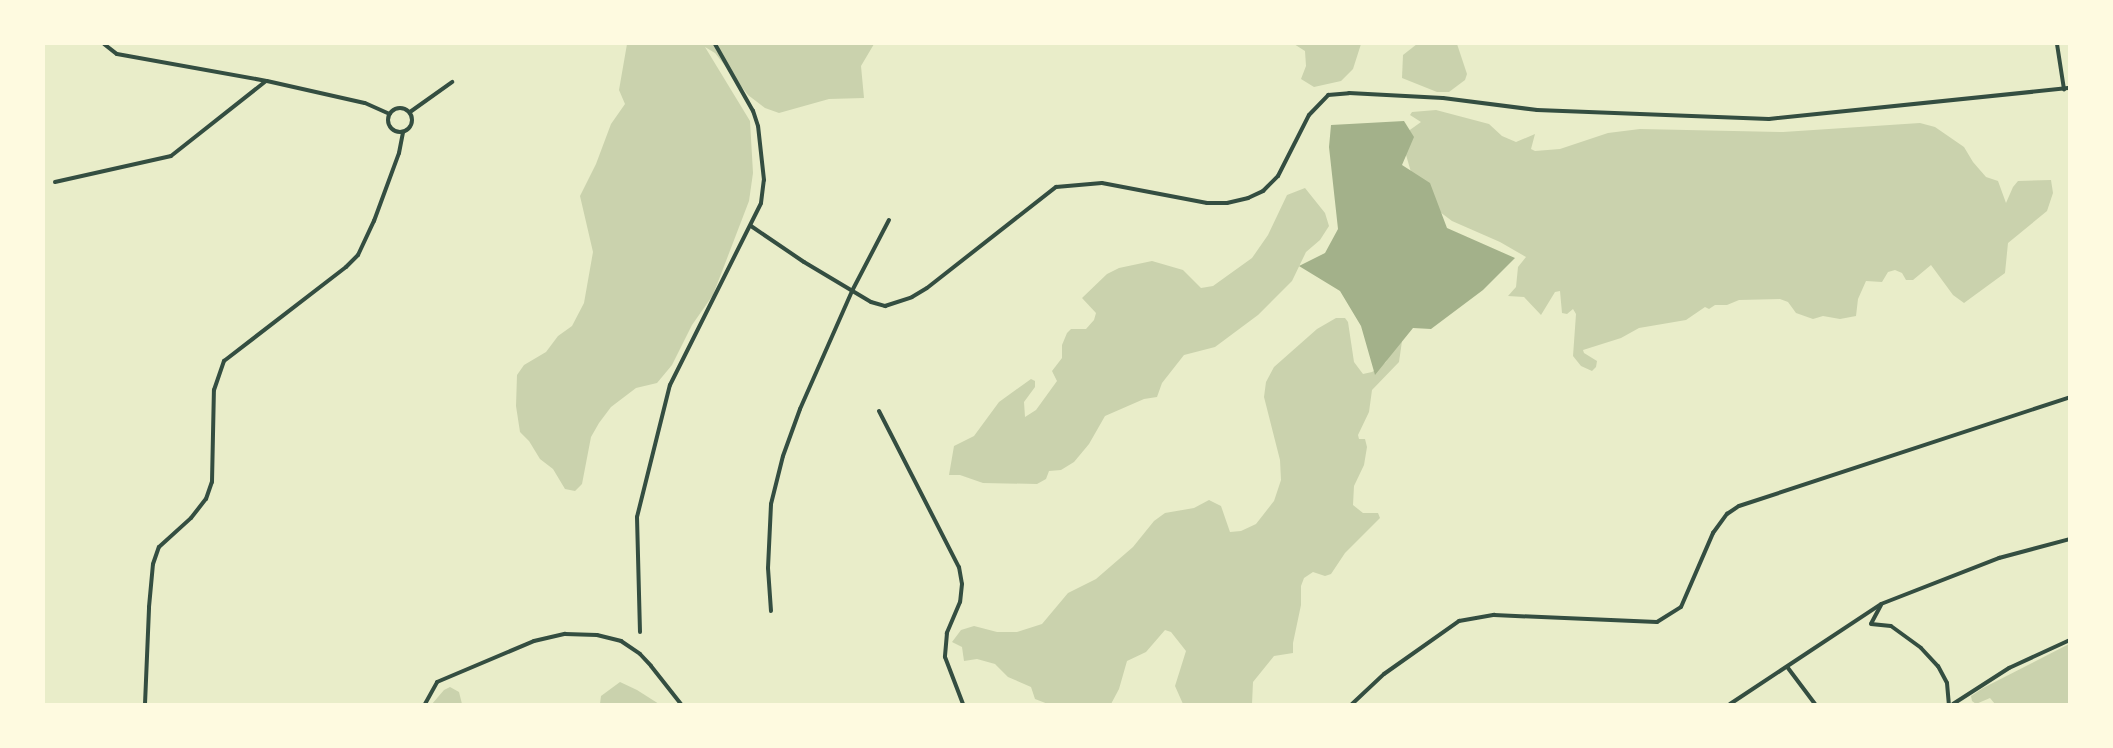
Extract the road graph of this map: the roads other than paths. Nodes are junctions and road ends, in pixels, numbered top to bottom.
1 (104, 44) edge
2 (715, 44) edge
3 (2057, 44) edge
4 (267, 81) junction
5 (452, 82) dead end
6 (2070, 88) edge
7 (2064, 89) junction
8 (410, 112) junction
9 (390, 114) junction
10 (403, 132) junction
11 (55, 182) dead end
12 (889, 220) dead end
13 (752, 226) junction
14 (852, 291) junction
15 (2070, 397) edge
16 (879, 411) dead end
17 (2070, 539) edge
18 (1881, 604) junction
19 (771, 611) dead end
20 (640, 632) dead end
21 (2070, 640) edge
22 (1788, 668) junction
23 (146, 705) edge
24 (425, 705) edge
25 (681, 705) edge
26 (963, 705) edge
27 (1352, 705) edge
28 (1730, 705) edge
29 (1815, 705) edge
30 (1951, 705) edge

1 - 4 street
2 - 13 street
3 - 7 street
4 - 9 street
4 - 11 street
5 - 8 street
6 - 7 street
7 - 14 street
8 - 9 street
8 - 10 street
9 - 10 street
10 - 23 street
12 - 14 street
13 - 14 street
13 - 20 street
14 - 19 street
15 - 27 street
16 - 26 street
17 - 18 street
18 - 22 street
18 - 30 street
21 - 30 street
22 - 28 street
22 - 29 street
24 - 25 street

